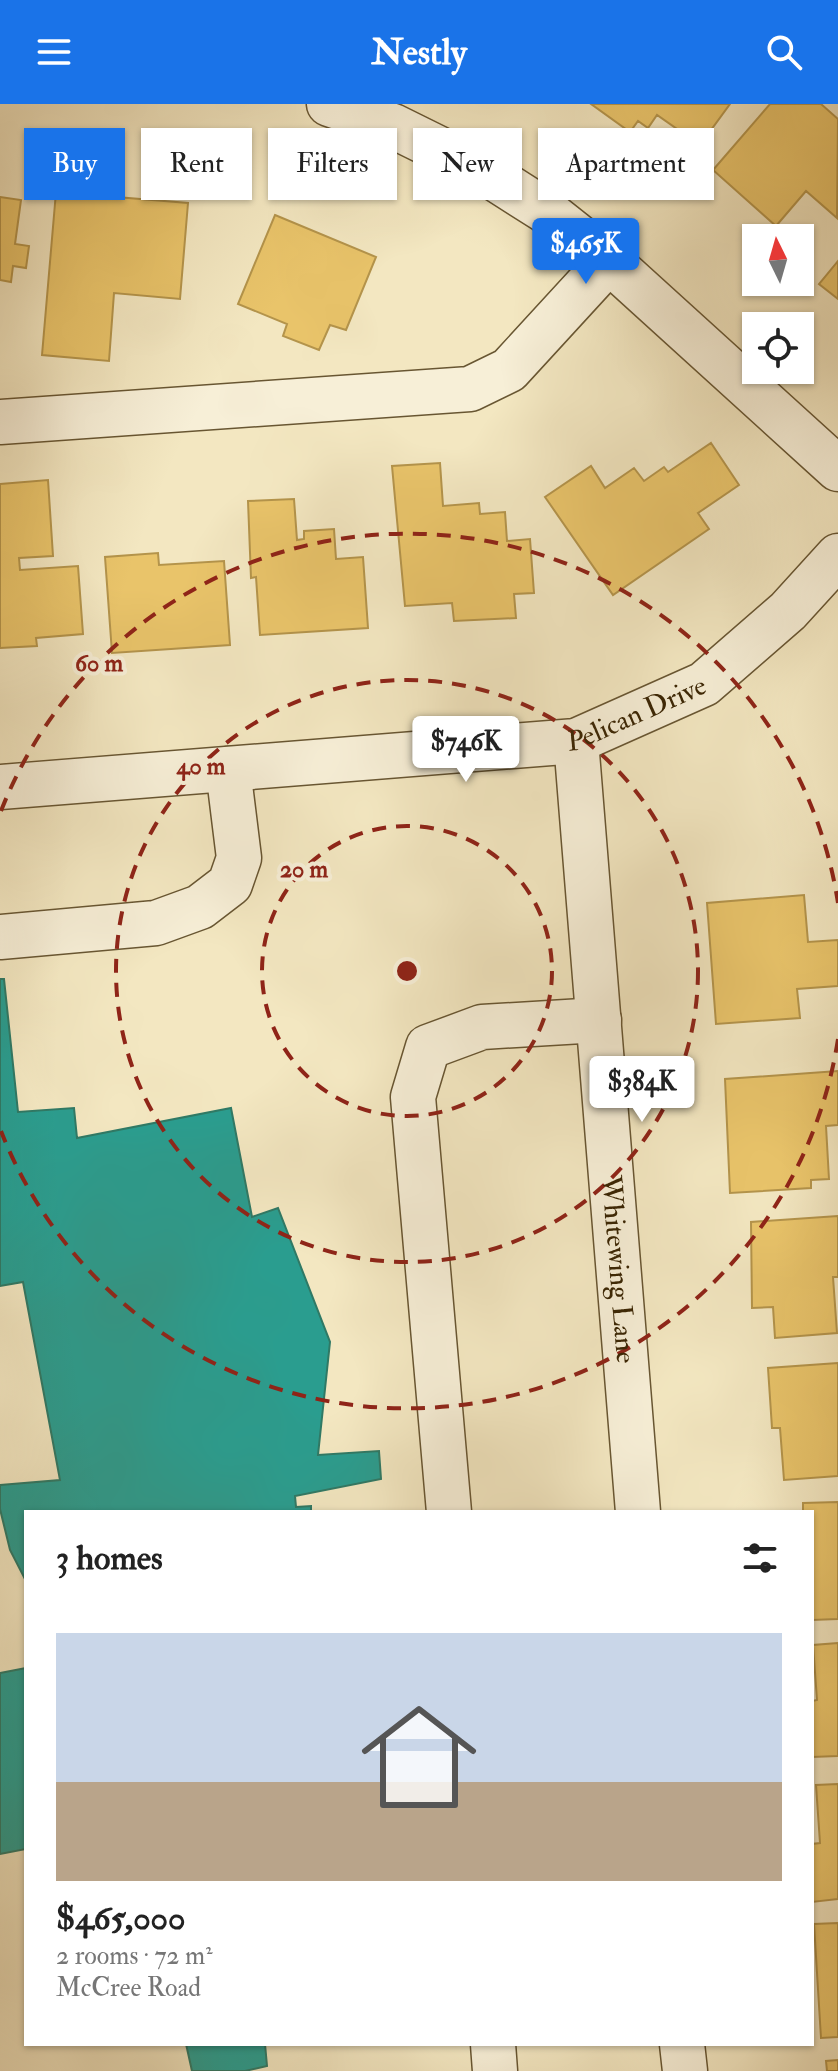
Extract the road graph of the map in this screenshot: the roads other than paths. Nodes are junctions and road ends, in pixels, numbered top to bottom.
1 (329, 104) edge
2 (609, 261) junction
3 (0, 422) edge
4 (838, 469) edge
5 (838, 556) edge
6 (576, 741) junction
7 (228, 769) junction
8 (0, 787) edge
9 (0, 937) edge
10 (599, 1020) junction
11 (449, 1510) edge
12 (638, 1510) edge
13 (493, 2046) edge
14 (682, 2046) edge
15 (495, 2071) edge
16 (685, 2071) edge

1 - 2 street
2 - 3 street
2 - 4 street
5 - 6 street, Pelican Drive
6 - 7 street, Pelican Drive
6 - 10 street, Whitewing Lane
7 - 8 street, Pelican Drive
7 - 9 street
10 - 11 street
10 - 12 street, Whitewing Lane
13 - 15 street
14 - 16 street

